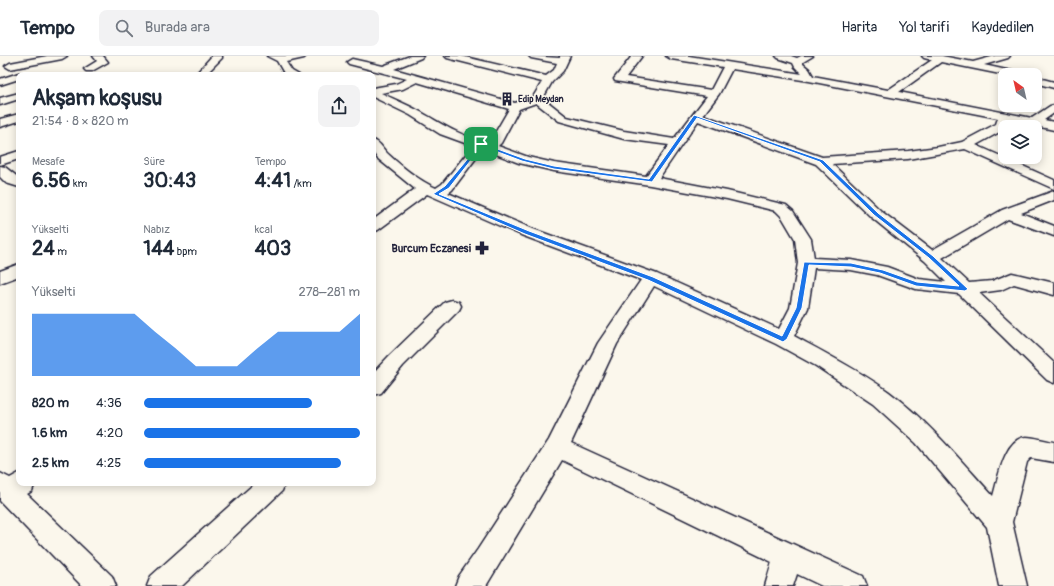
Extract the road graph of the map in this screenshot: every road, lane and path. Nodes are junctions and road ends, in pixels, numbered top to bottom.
1 (62, 56) edge
2 (98, 56) edge
3 (217, 56) edge
4 (272, 56) edge
5 (301, 56) edge
6 (418, 56) edge
7 (450, 56) edge
8 (534, 56) edge
9 (638, 56) edge
10 (671, 56) edge
11 (781, 56) edge
12 (808, 56) edge
13 (927, 56) edge
14 (1006, 56) edge
15 (563, 58) edge
16 (940, 59) junction
17 (282, 60) junction
18 (0, 62) edge
19 (352, 62) dead end
20 (798, 62) junction
21 (729, 65) junction
22 (974, 65) junction
23 (10, 66) junction
24 (89, 69) dead end
25 (384, 69) junction
26 (998, 71) edge
27 (19, 72) edge
28 (203, 72) edge
29 (289, 72) edge
30 (374, 72) edge
31 (16, 77) edge
32 (418, 78) junction
33 (809, 78) junction
34 (548, 80) junction
35 (0, 82) edge
36 (1042, 82) edge
37 (1054, 85) edge
38 (376, 91) edge
39 (890, 92) junction
40 (376, 94) edge
41 (714, 94) junction
42 (16, 97) edge
43 (537, 99) junction
44 (0, 102) edge
45 (515, 107) junction
46 (1054, 108) edge
47 (1005, 115) junction
48 (696, 116) junction
49 (16, 117) edge
50 (1031, 120) edge
51 (1037, 120) edge
52 (0, 123) edge
53 (1042, 123) edge
54 (1054, 126) edge
55 (678, 143) junction
56 (481, 144) junction
57 (966, 145) junction
58 (376, 148) edge
59 (16, 156) edge
60 (0, 161) edge
61 (821, 161) junction
62 (0, 170) edge
63 (650, 181) junction
64 (10, 182) edge
65 (1054, 185) edge
66 (430, 192) junction
67 (1054, 195) edge
68 (1007, 213) junction
69 (376, 226) edge
70 (1054, 231) edge
71 (931, 257) junction
72 (806, 263) junction
73 (16, 270) edge
74 (0, 278) edge
75 (650, 278) junction
76 (965, 289) junction
77 (1054, 290) edge
78 (452, 306) dead end
79 (783, 339) junction
80 (1054, 375) edge
81 (376, 384) edge
82 (557, 447) junction
83 (1054, 452) edge
84 (270, 486) edge
85 (11, 487) edge
86 (999, 522) junction
87 (788, 555) junction
88 (102, 586) edge
89 (161, 586) edge
90 (469, 586) edge
91 (779, 586) edge
92 (852, 586) edge
93 (1013, 586) edge

1 - 23 street
2 - 24 street
3 - 28 street
4 - 17 street
5 - 17 street
6 - 25 street
7 - 34 street
8 - 15 street
9 - 41 street
10 - 21 street
11 - 20 street
12 - 20 street
13 - 16 street
14 - 22 street
15 - 34 street
16 - 22 street
16 - 39 street
17 - 29 street
18 - 23 street
19 - 25 street
20 - 33 street
21 - 33 street
21 - 41 street
22 - 26 street
23 - 27 street
25 - 30 street
25 - 32 street
31 - 35 street
32 - 38 street
32 - 45 street
33 - 39 street
34 - 43 street
36 - 37 street
39 - 47 street
40 - 56 street
41 - 48 street
42 - 44 street
43 - 45 street
43 - 55 street
45 - 56 street
46 - 51 street
47 - 50 street
47 - 57 street
48 - 55 street
48 - 61 street
49 - 52 street
53 - 54 street
55 - 63 street
56 - 63 street
56 - 66 street
57 - 61 street
57 - 65 street
58 - 66 street
59 - 60 street
61 - 71 street
62 - 64 street
63 - 72 street
66 - 69 street
66 - 75 street
67 - 68 street
68 - 70 street
68 - 71 street
71 - 76 street
72 - 76 street
72 - 79 street
73 - 74 street
75 - 79 street
75 - 82 street
76 - 77 street
76 - 80 street
78 - 81 street
79 - 86 street
82 - 87 street
82 - 90 street
83 - 86 street
84 - 89 street
85 - 88 street
86 - 93 street
87 - 91 street
87 - 92 street

